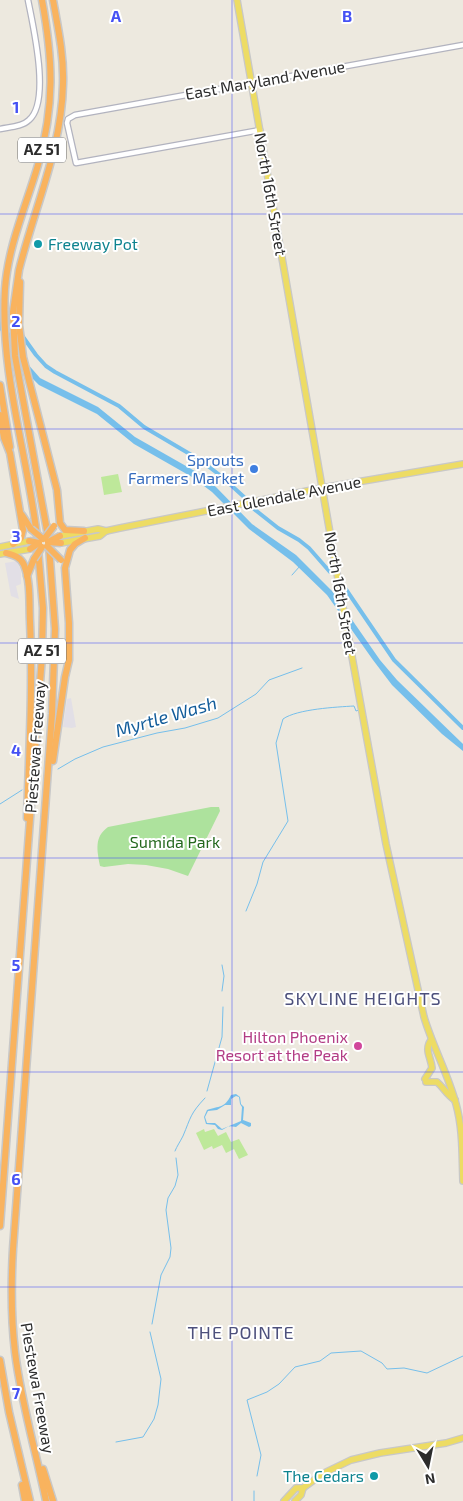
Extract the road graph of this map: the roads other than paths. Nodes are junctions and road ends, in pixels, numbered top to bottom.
1 (28, 0) edge
2 (42, 0) edge
3 (53, 0) edge
4 (237, 0) edge
5 (463, 45) edge
6 (252, 82) junction
7 (0, 129) edge
8 (260, 130) junction
9 (4, 292) junction
10 (17, 294) junction
11 (0, 310) edge
12 (0, 385) edge
13 (0, 415) edge
14 (10, 453) junction
15 (463, 464) edge
16 (322, 488) junction
17 (58, 511) junction
18 (21, 514) junction
19 (85, 535) junction
20 (61, 539) joint
21 (29, 541) joint
22 (44, 542) junction
23 (13, 544) junction
24 (0, 546) edge
25 (30, 549) joint
26 (3, 554) edge
27 (65, 568) junction
28 (27, 576) junction
29 (44, 832) junction
30 (30, 834) junction
31 (431, 1040) junction
32 (455, 1100) junction
33 (463, 1181) edge
34 (0, 1226) edge
35 (0, 1360) edge
36 (463, 1438) edge
37 (33, 1440) junction
38 (17, 1446) junction
39 (303, 1488) junction
40 (24, 1501) edge
41 (30, 1501) edge
42 (46, 1501) edge
43 (53, 1501) edge
44 (284, 1501) edge
45 (295, 1501) edge

1 - 7 street
2 - 9 highway, Piestewa Freeway / AZ 51
3 - 10 highway, Piestewa Freeway / AZ 51
4 - 6 main road, North 16th Street
5 - 6 street, East Maryland Avenue
6 - 8 main road, North 16th Street
6 - 8 street, East Maryland Avenue
8 - 16 main road, North 16th Street
9 - 11 highway
9 - 30 highway, Piestewa Freeway / AZ 51
10 - 17 highway
10 - 29 highway, Piestewa Freeway / AZ 51
12 - 14 highway
13 - 14 highway
14 - 18 highway
15 - 16 main road, East Glendale Avenue
16 - 19 main road, East Glendale Avenue
16 - 31 main road, North 16th Street
17 - 19 highway
17 - 22 highway, bridge
18 - 22 highway, bridge
18 - 23 highway
19 - 20 main road, East Glendale Avenue
19 - 27 highway
20 - 22 highway, bridge
21 - 22 highway, bridge
21 - 23 main road
22 - 25 highway, bridge
22 - 27 highway, bridge
22 - 28 highway, bridge
23 - 24 main road
25 - 26 main road
26 - 28 highway
27 - 29 highway
28 - 30 highway
29 - 37 highway, Piestewa Freeway / AZ 51
30 - 34 highway, Piestewa Freeway / AZ 51
31 - 32 main road, North 16th Street
31 - 32 main road
32 - 33 main road, North 16th Street
35 - 38 highway, Piestewa Freeway
36 - 39 main road
37 - 42 highway, Piestewa Freeway / AZ 51
37 - 43 highway
38 - 40 highway
38 - 41 highway, Piestewa Freeway
39 - 44 main road
39 - 45 main road

